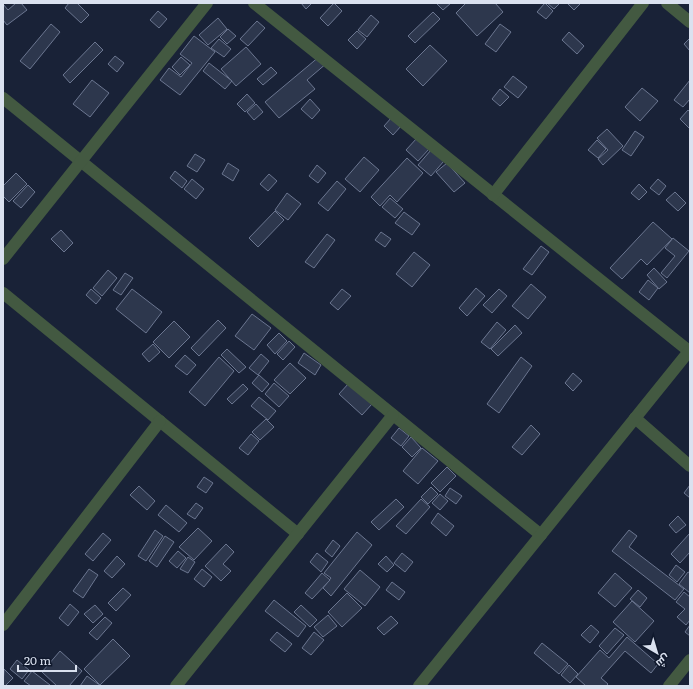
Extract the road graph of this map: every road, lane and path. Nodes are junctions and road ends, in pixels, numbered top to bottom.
1 (207, 3) edge
2 (254, 3) edge
3 (643, 3) edge
4 (667, 3) edge
5 (690, 22) edge
6 (3, 98) edge
7 (80, 160) junction
8 (493, 195) junction
9 (3, 259) edge
10 (3, 293) edge
11 (689, 351) edge
12 (393, 415) junction
13 (635, 418) junction
14 (160, 421) junction
15 (690, 466) edge
16 (298, 534) junction
17 (541, 535) junction
18 (3, 625) edge
19 (690, 660) edge
20 (178, 685) edge
21 (419, 686) edge
22 (669, 686) edge

1 - 7 street
2 - 8 street
3 - 8 street
4 - 5 street
6 - 7 street
7 - 9 street
7 - 12 street
8 - 11 street
10 - 14 street
11 - 13 street
12 - 16 street
12 - 17 street
13 - 15 street
13 - 17 street
14 - 16 street
14 - 18 street
16 - 20 street
17 - 21 street
19 - 22 street

